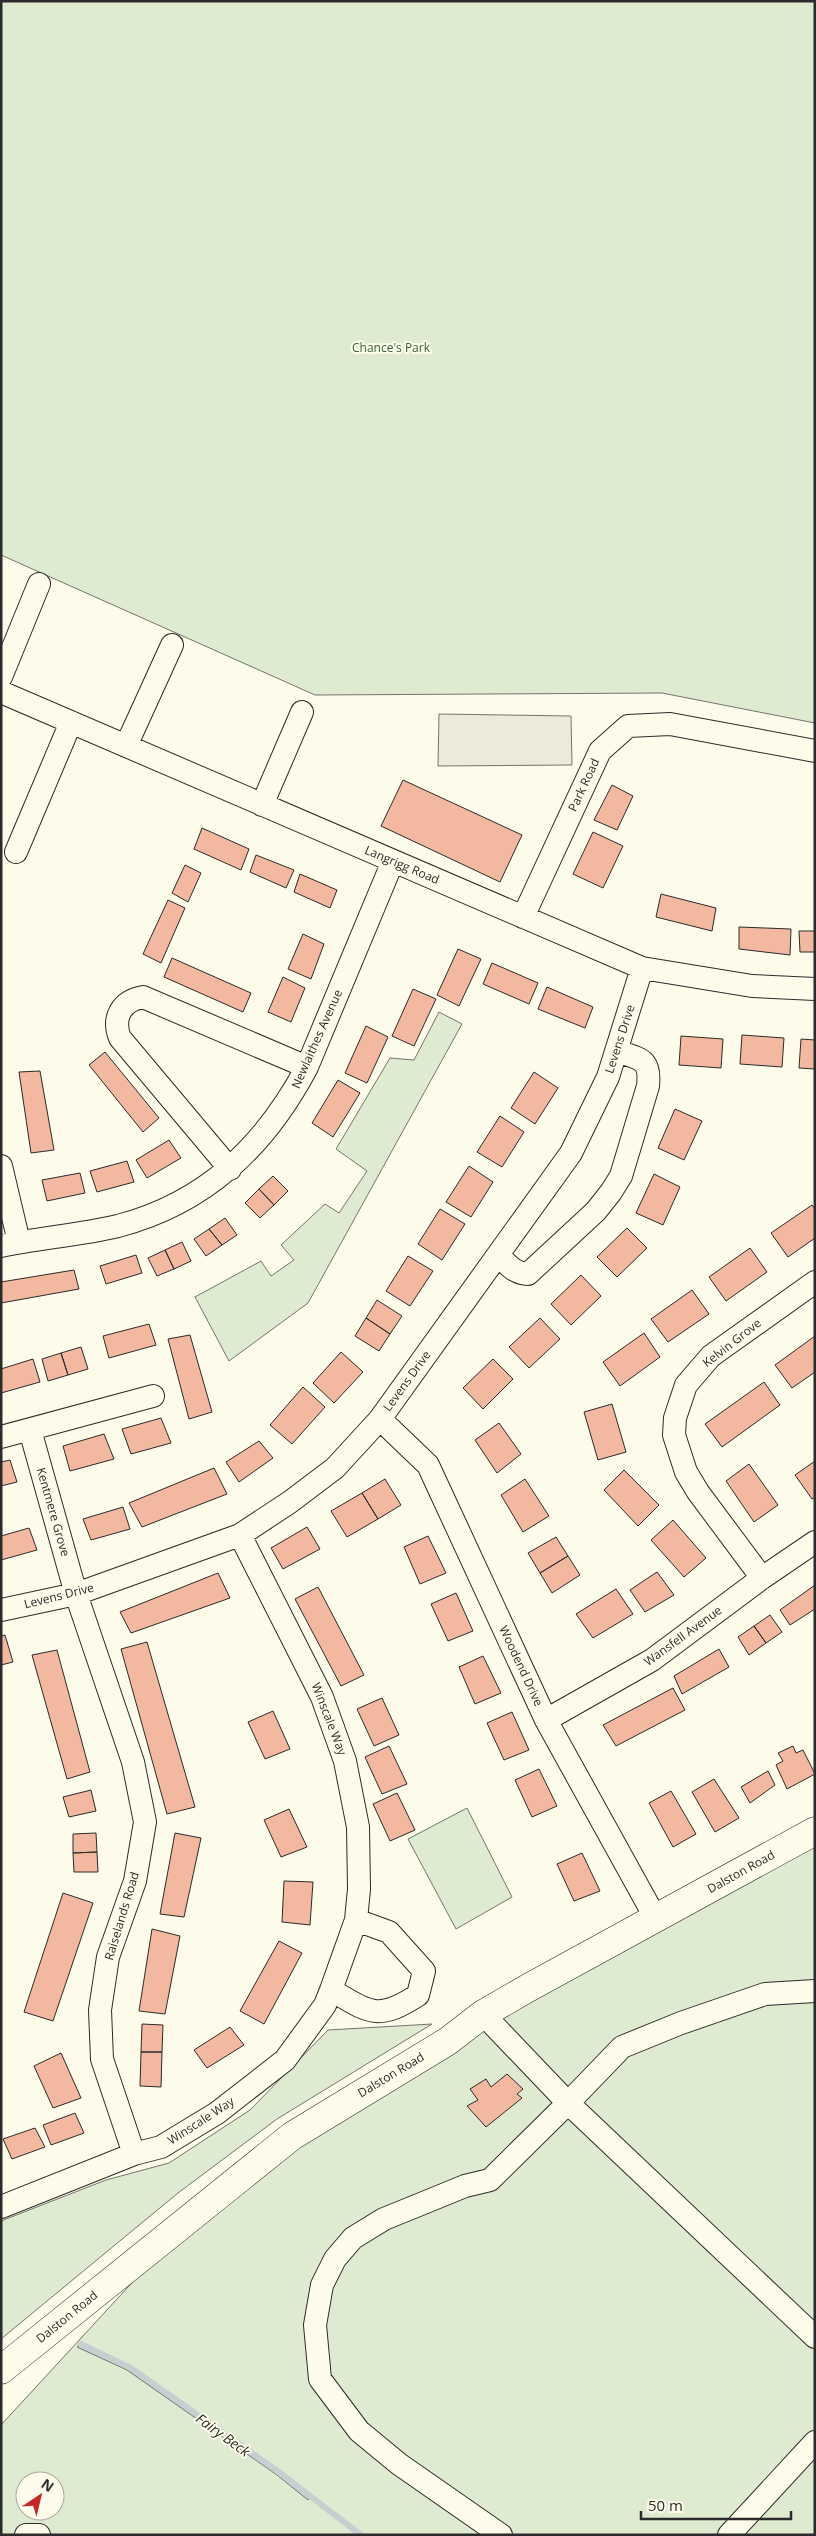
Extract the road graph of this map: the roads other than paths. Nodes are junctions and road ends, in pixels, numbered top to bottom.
1 (40, 584) dead end
2 (172, 645) dead end
3 (1, 677) edge
4 (1, 692) edge
5 (302, 712) dead end
6 (71, 722) junction
7 (126, 746) junction
8 (815, 751) edge
9 (262, 805) junction
10 (16, 852) dead end
11 (394, 861) junction
12 (523, 917) junction
13 (642, 968) junction
14 (815, 989) edge
15 (616, 1051) junction
16 (307, 1067) junction
17 (1, 1166) edge
18 (230, 1169) junction
19 (10, 1244) edge
20 (498, 1255) junction
21 (815, 1282) edge
22 (153, 1396) dead end
23 (380, 1419) junction
24 (30, 1430) junction
25 (1, 1437) edge
26 (240, 1535) junction
27 (815, 1542) edge
28 (762, 1578) junction
29 (76, 1594) junction
30 (1, 1610) edge
31 (546, 1720) junction
32 (815, 1832) edge
33 (656, 1919) junction
34 (356, 1920) junction
35 (331, 1990) junction
36 (815, 1991) edge
37 (483, 2014) junction
38 (568, 2103) junction
39 (134, 2154) junction
40 (1, 2207) edge
41 (815, 2337) edge
42 (1, 2370) edge
43 (815, 2442) edge
44 (26, 2535) edge
45 (39, 2535) edge
46 (501, 2535) edge
47 (729, 2535) edge

1 - 3 street
2 - 7 street
4 - 6 street, Langrigg Road
5 - 9 street
6 - 7 street, Langrigg Road
6 - 10 street
7 - 9 street, Langrigg Road
8 - 12 street, Park Road
9 - 11 street, Langrigg Road
11 - 12 street, Langrigg Road
11 - 16 street, Newlaithes Avenue
12 - 13 street, Langrigg Road
13 - 14 street, Langrigg Road
13 - 15 street, Levens Drive
15 - 20 street, Levens Drive
15 - 20 street
16 - 18 street, Newlaithes Avenue
16 - 18 street
17 - 19 street
18 - 19 street, Newlaithes Avenue
20 - 23 street, Levens Drive
21 - 28 street, Kelvin Grove
22 - 24 street
23 - 26 street, Levens Drive
23 - 31 street, Woodend Drive
24 - 25 street
24 - 29 street, Kentmere Grove
26 - 29 street, Levens Drive
26 - 34 street, Winscale Way
27 - 28 street, Wansfell Avenue
28 - 31 street, Wansfell Avenue
29 - 30 street, Levens Drive
29 - 39 street, Raiselands Road
31 - 33 street, Woodend Drive
32 - 33 main road, Dalston Road
33 - 37 main road, Dalston Road
34 - 35 street, Winscale Way
34 - 35 street
35 - 39 street, Winscale Way
36 - 38 street
37 - 38 street
37 - 42 main road, Dalston Road
38 - 41 street
38 - 46 street
39 - 40 street, Winscale Way
43 - 47 street
44 - 45 street

